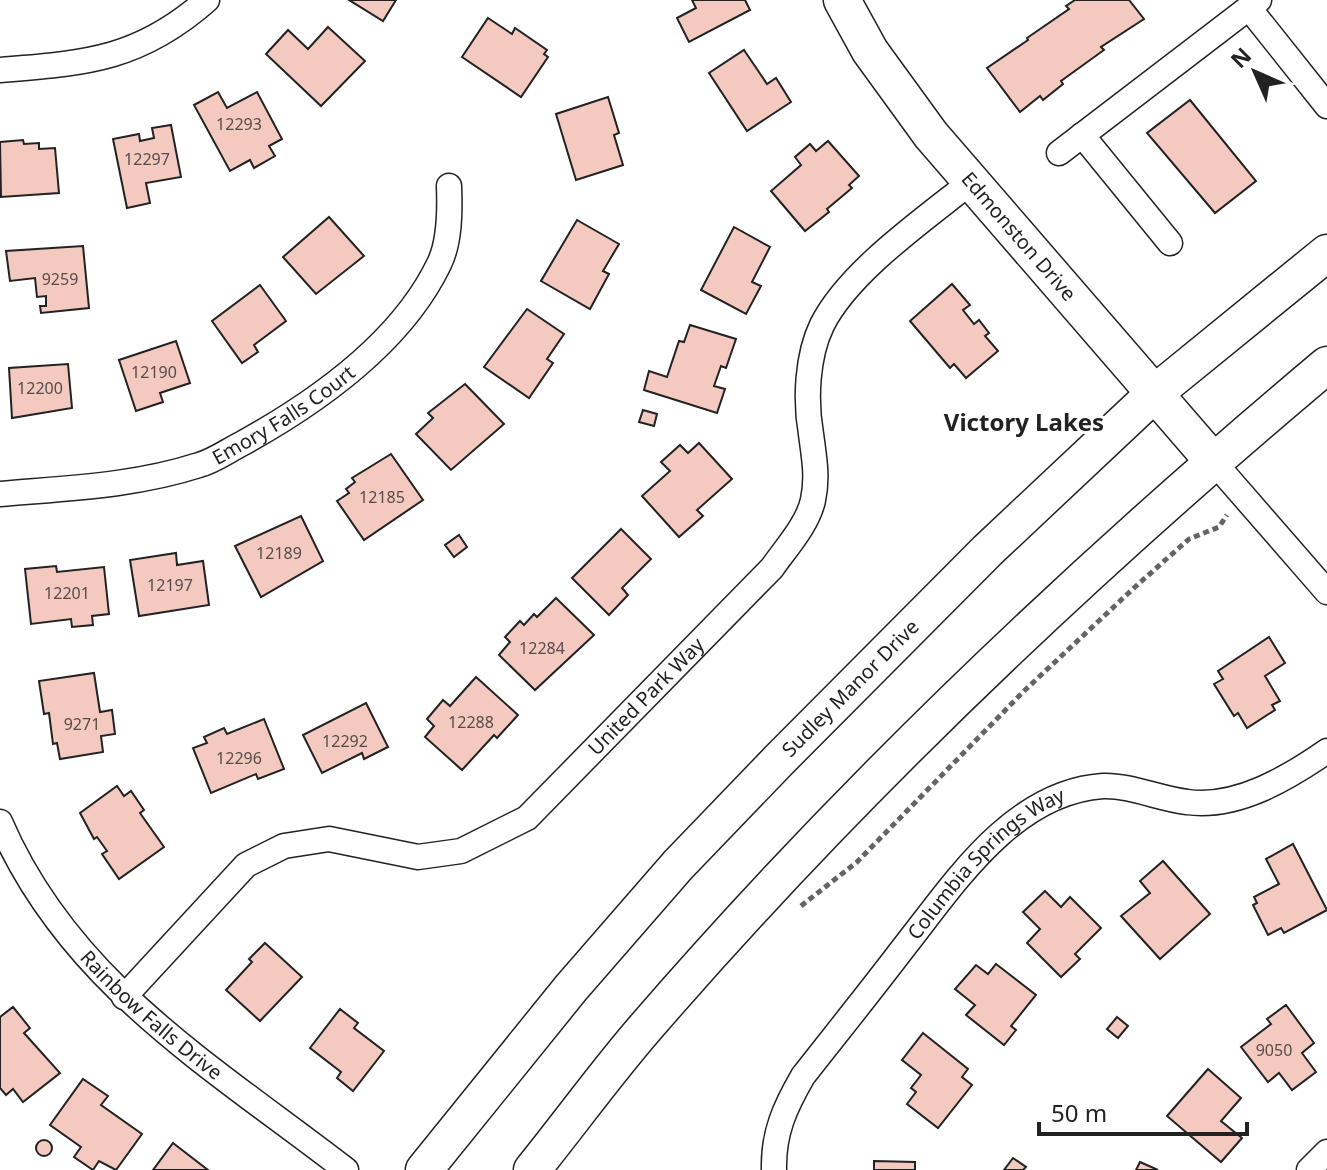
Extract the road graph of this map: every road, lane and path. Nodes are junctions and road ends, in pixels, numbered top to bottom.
1 (207, 0) edge
2 (842, 0) edge
3 (1254, 4) edge
4 (0, 70) edge
5 (1327, 106) edge
6 (1082, 135) junction
7 (1059, 153) dead end
8 (972, 181) junction
9 (449, 186) dead end
10 (1170, 243) dead end
11 (1327, 253) edge
12 (1327, 365) edge
13 (1155, 393) junction
14 (1213, 461) junction
15 (0, 494) edge
16 (1219, 527) dead end
17 (1327, 592) edge
18 (1327, 751) edge
19 (0, 822) edge
20 (798, 908) dead end
21 (124, 997) junction
22 (1327, 1152) edge
23 (346, 1170) edge
24 (424, 1170) edge
25 (532, 1170) edge
26 (774, 1170) edge
27 (1309, 1170) edge

1 - 4 street
2 - 8 main road, Edmonston Drive
3 - 5 street
3 - 6 street
6 - 7 street
6 - 10 street
8 - 13 main road, Edmonston Drive
8 - 21 street, United Park Way
9 - 15 street, Emory Falls Court
11 - 13 main road, Sudley Manor Drive
12 - 14 main road
13 - 14 main road, Edmonston Drive
13 - 24 main road, Sudley Manor Drive
14 - 17 street
14 - 25 main road
16 - 20 path
18 - 26 street, Columbia Springs Way
19 - 21 street, Rainbow Falls Drive
21 - 23 street, Rainbow Falls Drive
22 - 27 street

